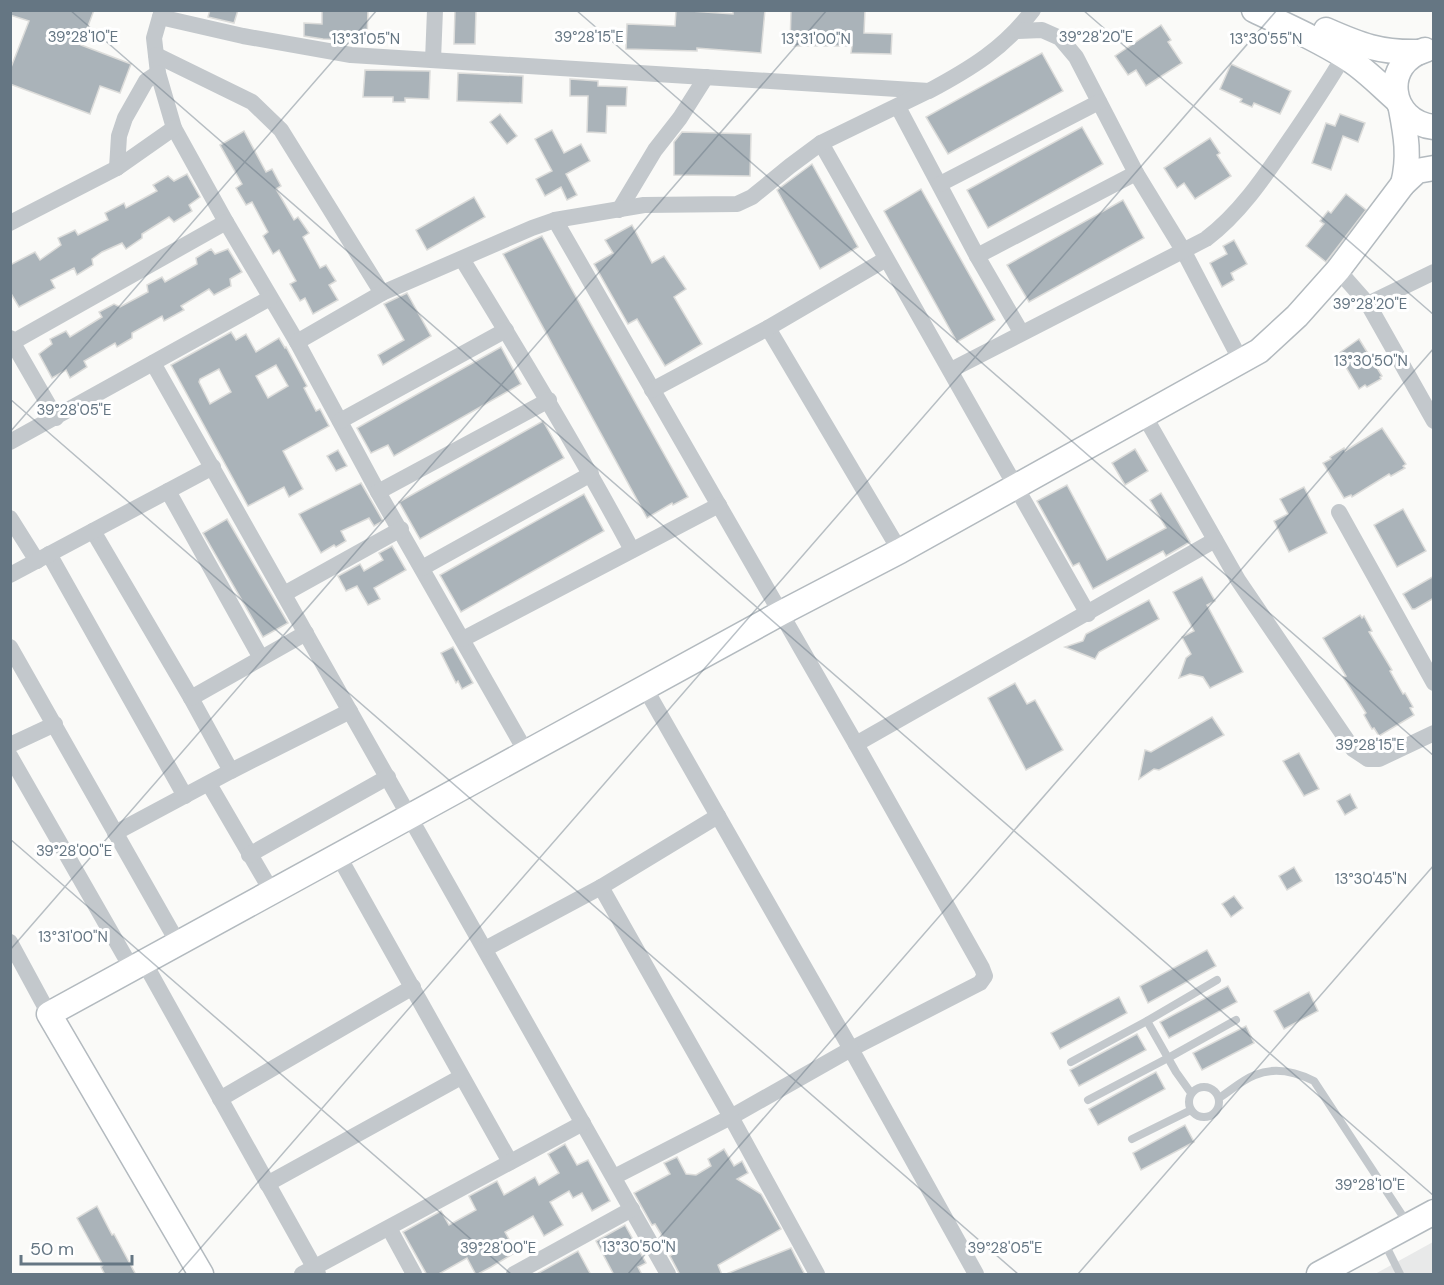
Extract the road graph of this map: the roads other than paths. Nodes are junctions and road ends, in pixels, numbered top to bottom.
1 (435, 10) edge
2 (1033, 10) edge
3 (1254, 10) edge
4 (1286, 10) edge
5 (161, 14) edge
6 (1018, 31) junction
7 (1315, 32) junction
8 (1428, 48) edge
9 (156, 55) junction
10 (1344, 56) junction
11 (433, 60) junction
12 (158, 73) junction
13 (706, 77) junction
14 (929, 91) junction
15 (1099, 102) junction
16 (898, 107) junction
17 (1411, 114) edge
18 (174, 128) junction
19 (821, 143) junction
20 (1434, 143) edge
21 (117, 168) junction
22 (1434, 168) edge
23 (1136, 173) junction
24 (940, 184) junction
25 (1403, 184) junction
26 (619, 210) junction
27 (555, 220) junction
28 (226, 222) junction
29 (10, 223) edge
30 (1183, 249) junction
31 (977, 255) junction
32 (462, 259) junction
33 (886, 259) junction
34 (1338, 270) junction
35 (1434, 272) edge
36 (382, 292) junction
37 (270, 298) junction
38 (1368, 304) junction
39 (768, 328) junction
40 (506, 330) junction
41 (1021, 332) junction
42 (12, 340) edge
43 (297, 342) junction
44 (1242, 361) junction
45 (153, 363) junction
46 (951, 370) junction
47 (652, 390) junction
48 (549, 400) junction
49 (1144, 415) junction
50 (56, 418) junction
51 (1433, 419) edge
52 (340, 421) junction
53 (10, 442) edge
54 (213, 467) junction
55 (591, 474) junction
56 (1015, 487) junction
57 (168, 491) junction
58 (378, 492) junction
59 (719, 505) junction
60 (1339, 512) dead end
61 (10, 518) edge
62 (400, 529) junction
63 (93, 531) junction
64 (1215, 540) junction
65 (632, 550) junction
66 (900, 551) junction
67 (43, 558) junction
68 (422, 568) junction
69 (10, 575) edge
70 (284, 594) junction
71 (781, 612) junction
72 (1088, 614) junction
73 (306, 633) junction
74 (463, 639) junction
75 (10, 647) edge
76 (261, 658) junction
77 (1434, 683) edge
78 (645, 688) junction
79 (191, 698) junction
80 (350, 711) junction
81 (55, 724) junction
82 (1434, 733) edge
83 (856, 744) junction
84 (10, 745) edge
85 (526, 752) junction
86 (10, 756) edge
87 (231, 771) junction
88 (388, 777) junction
89 (209, 783) junction
90 (185, 796) junction
91 (410, 816) junction
92 (718, 816) junction
93 (115, 833) junction
94 (249, 855) junction
95 (338, 855) junction
96 (601, 887) junction
97 (272, 892) junction
98 (10, 942) edge
99 (178, 943) junction
100 (485, 949) junction
101 (138, 965) junction
102 (1217, 980) dead end
103 (413, 987) junction
104 (49, 1014) junction
105 (1236, 1020) dead end
106 (1147, 1021) junction
107 (851, 1049) junction
108 (1168, 1059) junction
109 (1071, 1062) dead end
110 (461, 1077) junction
111 (1191, 1093) junction
112 (1219, 1098) junction
113 (220, 1099) junction
114 (1088, 1100) dead end
115 (1191, 1110) junction
116 (730, 1117) junction
117 (583, 1123) junction
118 (1132, 1139) dead end
119 (510, 1162) junction
120 (614, 1177) junction
121 (267, 1184) junction
122 (632, 1209) junction
123 (1434, 1212) edge
124 (1409, 1225) junction
125 (389, 1228) junction
126 (1383, 1239) junction
127 (312, 1272) edge
128 (201, 1275) edge
129 (414, 1275) edge
130 (514, 1275) edge
131 (668, 1275) edge
132 (817, 1275) edge
133 (976, 1275) edge
134 (1318, 1275) edge
135 (1400, 1275) edge

1 - 11 street
2 - 6 street
3 - 7 street
4 - 7 street
5 - 9 street
5 - 11 street
6 - 14 street
6 - 15 street
7 - 8 street
7 - 10 street
8 - 17 street
9 - 12 street
9 - 36 street
10 - 17 street
10 - 30 street
11 - 13 street
12 - 18 street
12 - 21 street
13 - 14 street
13 - 26 street
14 - 16 street
15 - 23 street
15 - 24 street
16 - 19 street
16 - 24 street
17 - 20 street
17 - 25 street
18 - 21 street
18 - 28 street
19 - 26 street
19 - 33 street
21 - 29 street
22 - 25 street
23 - 30 street
23 - 31 street
24 - 31 street
25 - 34 street
26 - 27 street
27 - 32 street
27 - 47 street
28 - 37 street
28 - 42 street
30 - 41 street
30 - 44 street
31 - 41 street
32 - 36 street
32 - 40 street
33 - 39 street
33 - 46 street
34 - 38 street
34 - 44 street
35 - 38 street
36 - 43 street
37 - 43 street
37 - 45 street
38 - 51 street
39 - 47 street
39 - 66 street
40 - 48 street
40 - 52 street
41 - 46 street
42 - 50 street
43 - 52 street
44 - 49 street
45 - 50 street
45 - 54 street
46 - 56 street
47 - 59 street
48 - 55 street
48 - 58 street
49 - 56 street
49 - 64 street
50 - 53 street
52 - 58 street
54 - 57 street
54 - 70 street
55 - 65 street
55 - 68 street
56 - 66 street
56 - 72 street
57 - 63 street
57 - 76 street
58 - 62 street
59 - 65 street
59 - 71 street
60 - 77 street
61 - 67 street
62 - 68 street
62 - 70 street
63 - 67 street
63 - 79 street
64 - 72 street
64 - 82 street
65 - 74 street
66 - 71 street
67 - 69 street
67 - 90 street
68 - 74 street
70 - 73 street
71 - 78 street
71 - 83 street
72 - 83 street
73 - 76 street
73 - 80 street
74 - 85 street
75 - 81 street
76 - 79 street
78 - 85 street
78 - 92 street
79 - 87 street
80 - 87 street
80 - 88 street
81 - 84 street
81 - 93 street
83 - 107 street
85 - 91 street
86 - 101 street
87 - 89 street
88 - 91 street
88 - 94 street
89 - 90 street
89 - 94 street
90 - 93 street
91 - 95 street
91 - 100 street
92 - 96 street
92 - 107 street
93 - 99 street
94 - 97 street
95 - 97 street
95 - 103 street
96 - 100 street
96 - 116 street
97 - 99 street
98 - 104 street
99 - 101 street
100 - 117 street
101 - 104 street
101 - 113 street
102 - 106 lane
103 - 110 street
103 - 113 street
104 - 128 street
105 - 108 lane
106 - 108 lane
106 - 109 lane
107 - 116 street
107 - 133 street
108 - 111 lane
108 - 114 lane
110 - 119 street
110 - 121 street
111 - 112 lane
111 - 115 lane
112 - 115 lane
112 - 124 lane
113 - 121 street
115 - 118 lane
116 - 120 street
116 - 132 street
117 - 119 street
117 - 120 street
119 - 125 street
120 - 122 street
121 - 127 street
122 - 130 street
122 - 131 street
123 - 124 street
124 - 126 street
125 - 127 street
125 - 129 street
126 - 134 street
126 - 135 lane

